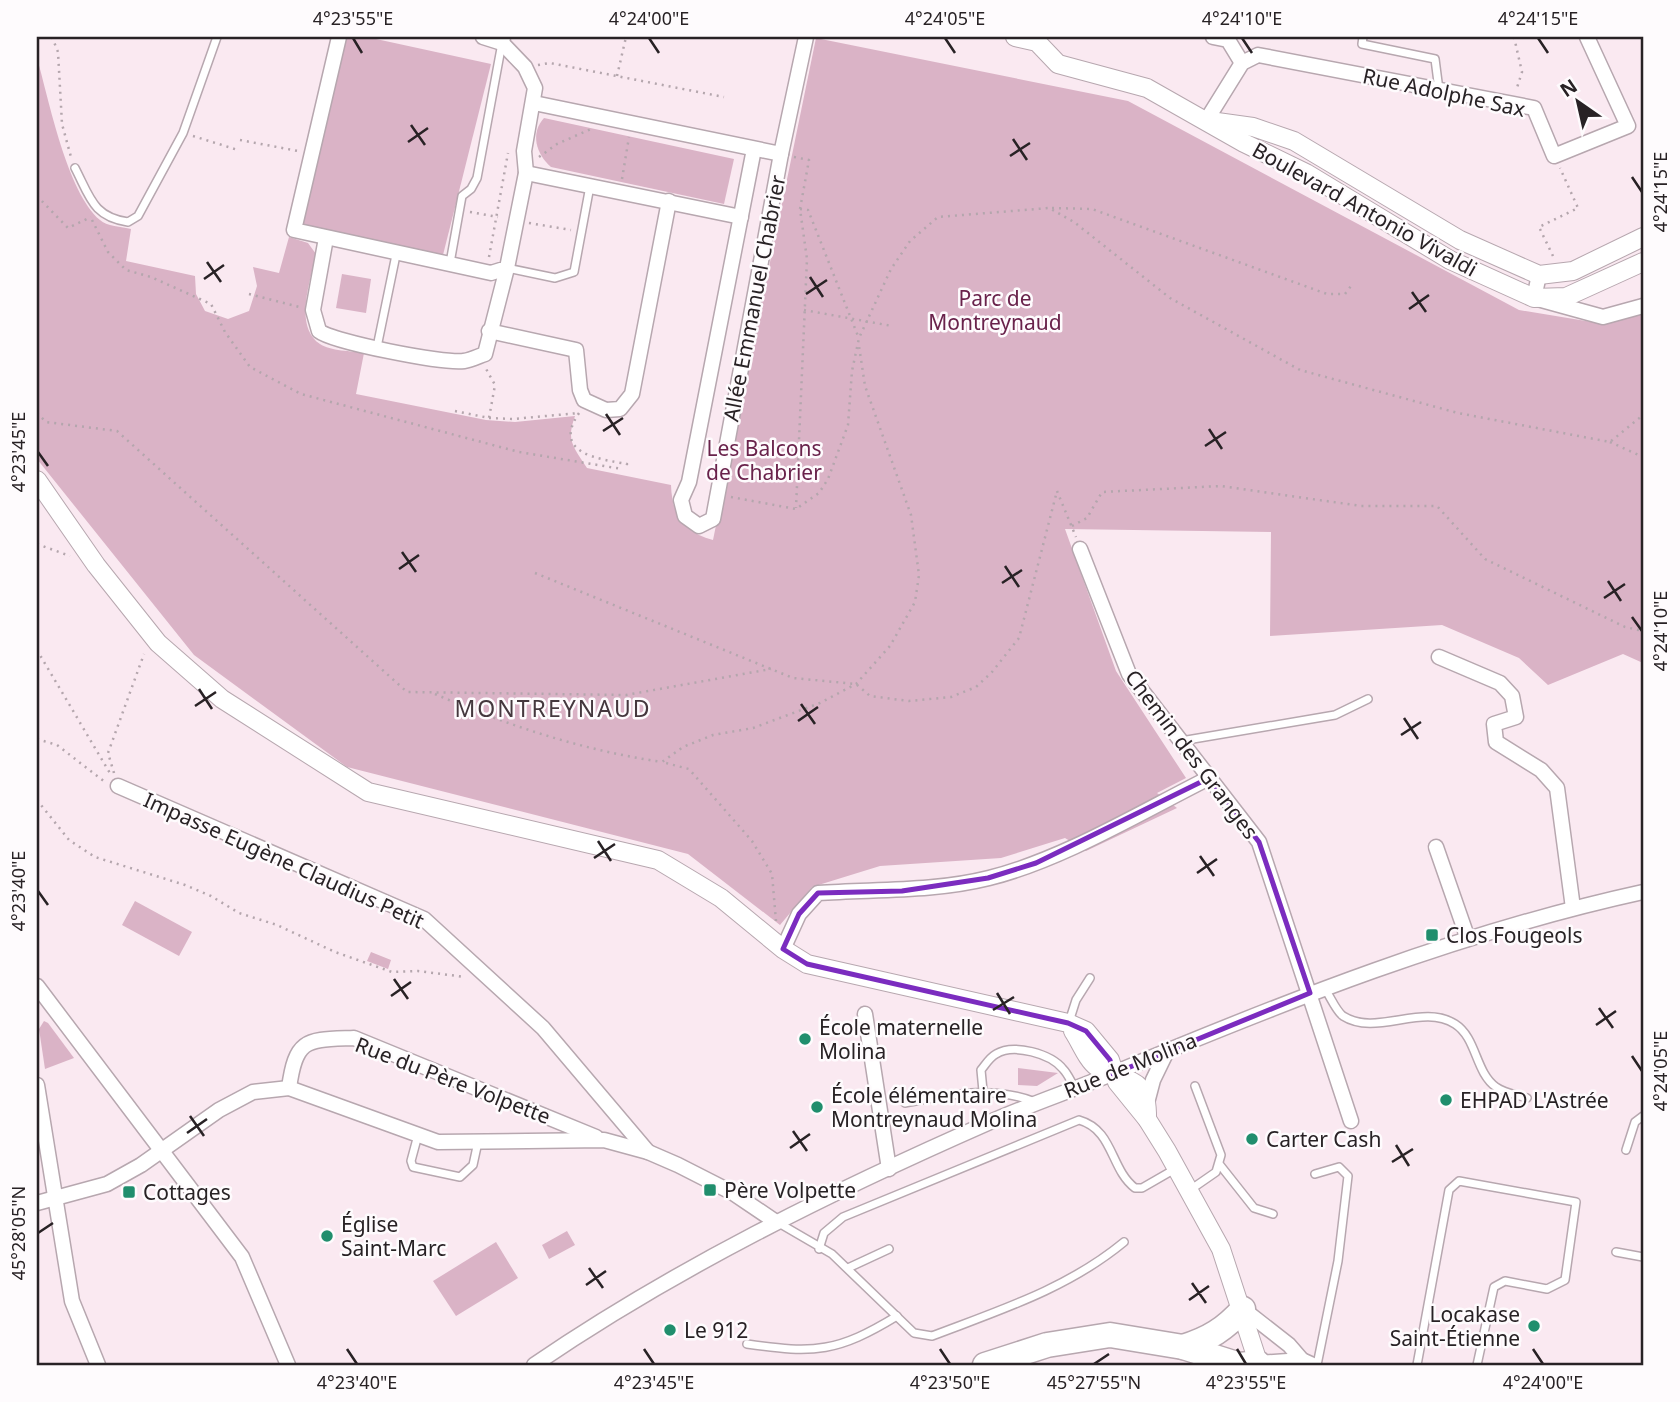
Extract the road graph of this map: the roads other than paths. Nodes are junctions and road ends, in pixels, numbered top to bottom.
1 (217, 37) edge
2 (339, 37) edge
3 (484, 37) edge
4 (806, 37) edge
5 (1015, 37) edge
6 (1213, 37) edge
7 (1363, 37) edge
8 (1587, 37) edge
9 (502, 40) edge
10 (1241, 63) junction
11 (1439, 91) junction
12 (534, 103) junction
13 (1206, 121) junction
14 (754, 149) junction
15 (781, 154) junction
16 (75, 168) road end
17 (526, 173) junction
18 (590, 186) junction
19 (669, 201) junction
20 (741, 217) junction
21 (326, 237) junction
22 (1643, 237) edge
23 (396, 255) junction
24 (1643, 262) edge
25 (450, 265) junction
26 (507, 268) junction
27 (1539, 275) junction
28 (1534, 298) junction
29 (1643, 306) edge
30 (489, 331) junction
31 (377, 347) junction
32 (37, 480) edge
33 (1080, 549) road end
34 (1439, 657) dead end
35 (1368, 699) dead end
36 (1181, 741) junction
37 (1209, 778) junction
38 (118, 786) road end
39 (1436, 846) dead end
40 (1643, 892) edge
41 (1573, 908) junction
42 (1468, 939) junction
43 (783, 949) junction
44 (1090, 978) dead end
45 (37, 986) edge
46 (1325, 988) junction
47 (1310, 993) junction
48 (865, 1014) dead end
49 (1068, 1023) junction
50 (1168, 1049) junction
51 (1113, 1074) junction
52 (37, 1085) edge
53 (1195, 1086) dead end
54 (289, 1088) junction
55 (1075, 1088) junction
56 (984, 1091) junction
57 (1527, 1098) dead end
58 (1147, 1099) junction
59 (905, 1102) dead end
60 (1037, 1103) junction
61 (1643, 1116) edge
62 (1147, 1119) junction
63 (1351, 1121) dead end
64 (418, 1135) junction
65 (604, 1140) junction
66 (478, 1142) junction
67 (1626, 1150) dead end
68 (160, 1152) junction
69 (648, 1152) junction
70 (1220, 1165) junction
71 (1177, 1168) junction
72 (889, 1169) junction
73 (1315, 1174) dead end
74 (1189, 1191) junction
75 (58, 1199) junction
76 (37, 1202) edge
77 (1273, 1214) dead end
78 (776, 1222) junction
79 (1124, 1242) dead end
80 (819, 1249) junction
81 (889, 1249) dead end
82 (1616, 1252) dead end
83 (1643, 1257) edge
84 (848, 1268) junction
85 (1243, 1309) junction
86 (897, 1316) junction
87 (1084, 1339) junction
88 (747, 1344) dead end
89 (1184, 1346) junction
90 (1310, 1363) edge
91 (1258, 1364) edge
92 (98, 1365) edge
93 (288, 1365) edge
94 (534, 1365) edge
95 (985, 1365) edge
96 (1046, 1365) edge
97 (1418, 1365) edge
98 (1477, 1365) edge

1 - 16 lane
2 - 21 street
3 - 9 street
4 - 15 street
5 - 13 street, Boulevard Antonio Vivaldi
6 - 10 street
7 - 11 lane
8 - 11 street, Rue Adolphe Sax
9 - 12 street
9 - 25 lane
10 - 11 street, Rue Adolphe Sax
10 - 13 street
12 - 14 street
12 - 17 street
13 - 27 street, Boulevard Antonio Vivaldi
13 - 28 street, Boulevard Antonio Vivaldi
14 - 15 street
14 - 20 street, Allée Emmanuel Chabrier
15 - 20 street, Allée Emmanuel Chabrier
17 - 18 street, Allée Emmanuel Chabrier
17 - 26 street
18 - 19 street, Allée Emmanuel Chabrier
18 - 26 lane
19 - 20 street, Allée Emmanuel Chabrier
19 - 30 street
21 - 23 street
21 - 31 street
22 - 27 street, Boulevard Antonio Vivaldi
23 - 25 street
23 - 31 lane
24 - 28 street, Boulevard Antonio Vivaldi
25 - 26 street
26 - 30 street
27 - 28 street
28 - 29 street
30 - 31 street
32 - 43 street
33 - 36 street, Chemin des Granges
34 - 41 street
35 - 36 lane
36 - 37 street, Chemin des Granges
37 - 43 street
37 - 47 street, Chemin des Granges
38 - 69 street, Impasse Eugène Claudius Petit
39 - 42 street
40 - 41 street, Rue de Molina
41 - 42 street, Rue de Molina
42 - 46 street, Rue de Molina
43 - 49 street
44 - 49 lane
45 - 68 street
46 - 47 street, Rue de Molina
46 - 57 lane
47 - 50 street, Rue de Molina
47 - 63 street, Chemin des Granges
48 - 72 street
49 - 51 street
50 - 51 street, Rue de Molina
50 - 58 street
51 - 55 street, Rue de Molina
51 - 58 street
51 - 62 street
52 - 75 street
53 - 70 lane
54 - 64 street, Rue du Père Volpette
54 - 65 street, Rue du Père Volpette
54 - 68 street, Rue du Père Volpette
55 - 56 lane
55 - 60 street, Rue de Molina
56 - 59 lane
56 - 60 lane
58 - 62 street
60 - 72 street, Rue de Molina
61 - 67 lane
62 - 71 street
64 - 66 street, Rue du Père Volpette
64 - 66 lane
65 - 66 street, Rue du Père Volpette
65 - 69 street, Rue du Père Volpette
68 - 75 street, Rue du Père Volpette
68 - 93 street
69 - 78 street, Rue du Père Volpette
70 - 74 lane
70 - 77 lane
71 - 74 street
71 - 80 lane
72 - 78 street, Rue de Molina
73 - 90 lane
74 - 85 street
75 - 76 street, Rue du Père Volpette
75 - 92 street
78 - 80 lane
78 - 94 street, Rue de Molina
79 - 86 lane
80 - 84 lane
81 - 84 lane
82 - 83 lane
84 - 86 lane
85 - 89 highway
85 - 90 street
85 - 91 street
86 - 88 lane
87 - 89 highway
87 - 95 highway
87 - 96 highway
89 - 91 highway
90 - 91 street
97 - 98 lane

